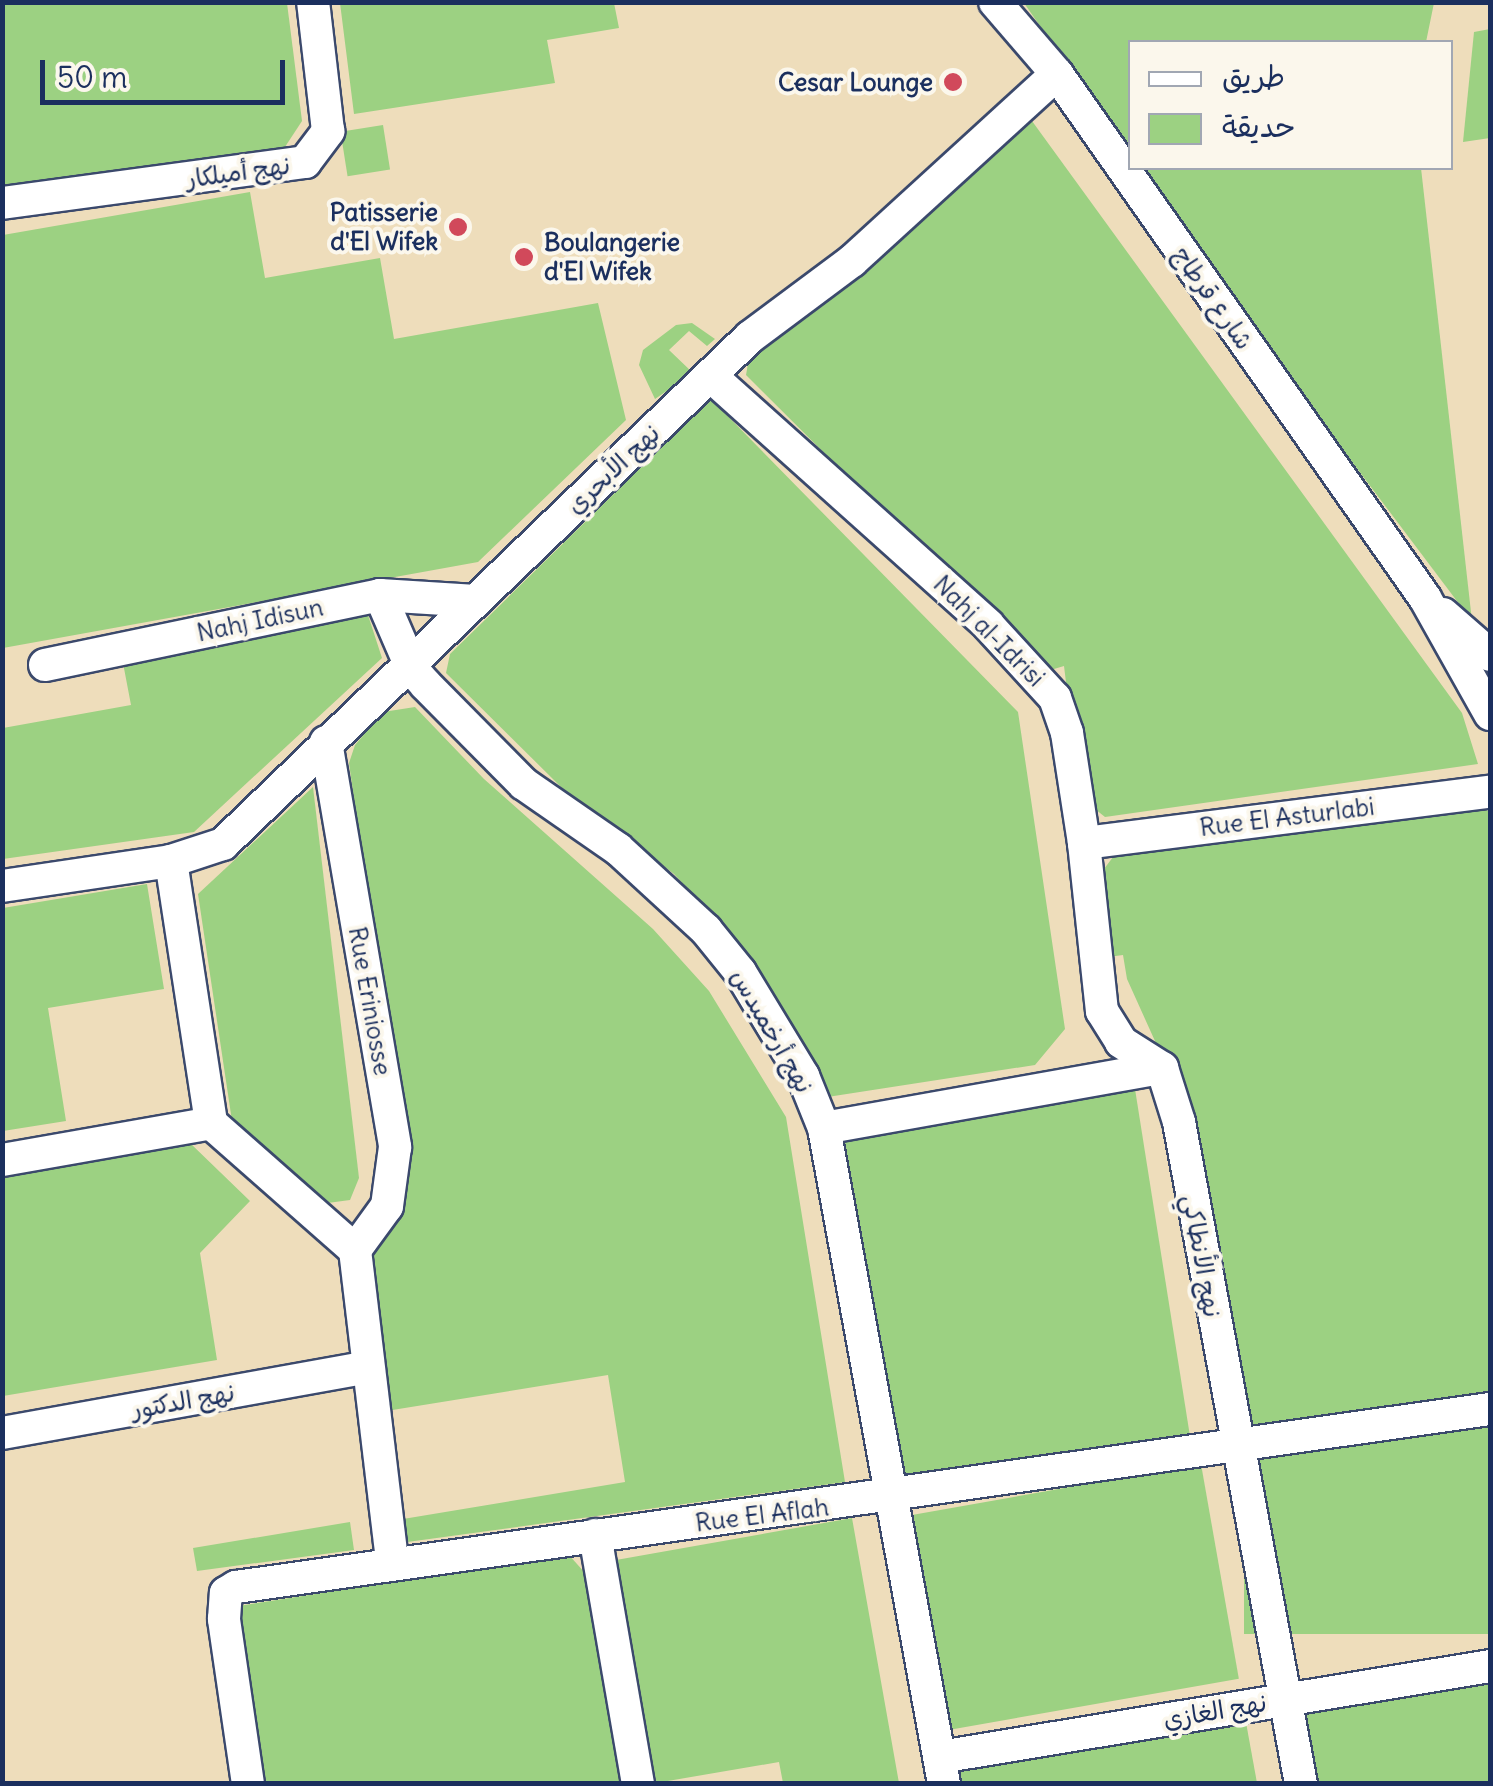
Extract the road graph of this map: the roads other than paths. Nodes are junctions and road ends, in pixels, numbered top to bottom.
1 (312, 2) edge
2 (995, 2) edge
3 (1057, 74) junction
4 (2, 203) edge
5 (712, 377) junction
6 (380, 595) junction
7 (1424, 598) junction
8 (476, 601) junction
9 (1490, 655) edge
10 (46, 664) dead end
11 (412, 668) junction
12 (1490, 714) edge
13 (326, 742) junction
14 (1490, 792) edge
15 (1084, 844) junction
16 (172, 861) junction
17 (2, 886) edge
18 (1162, 1068) junction
19 (211, 1123) junction
20 (824, 1128) junction
21 (2, 1160) edge
22 (355, 1250) junction
23 (364, 1368) junction
24 (1490, 1410) edge
25 (2, 1433) edge
26 (1234, 1449) junction
27 (891, 1499) junction
28 (595, 1536) junction
29 (392, 1562) junction
30 (1490, 1666) edge
31 (1287, 1699) junction
32 (942, 1770) edge
33 (248, 1784) edge
34 (638, 1784) edge
35 (1300, 1784) edge

1 - 4 street, نهج أميلكار
2 - 3 street, شارع قرطاج
3 - 5 street, نهج الأبحري
3 - 7 street, شارع قرطاج
5 - 8 street, نهج الأبحري
5 - 15 street, Nahj al-Idrisi
6 - 8 street, Nahj Idisun
6 - 10 street, Nahj Idisun
6 - 11 street, نهج أرخميدس
7 - 9 street, شارع قرطاج
7 - 12 street, شارع قرطاج
8 - 11 street, نهج الأبحري
11 - 13 street, نهج الأبحري
11 - 20 street, نهج أرخميدس
13 - 16 street, نهج الأبحري
13 - 22 street, Rue Eriniosse
14 - 15 street, Rue El Asturlabi
15 - 18 street, Nahj al-Idrisi
16 - 17 street, نهج الأبحري
16 - 19 street
18 - 20 street
18 - 26 street, نهج الأنطاكي
19 - 21 street
19 - 22 street
20 - 27 street, نهج أرخميدس
22 - 23 street
23 - 25 street, نهج الدكتور
23 - 29 street
24 - 26 street, Rue El Aflah
26 - 27 street, Rue El Aflah
26 - 31 street, نهج الأنطاكي
27 - 28 street, Rue El Aflah
27 - 32 street, نهج أرخميدس
28 - 29 street, Rue El Aflah
28 - 34 street
29 - 33 street, Rue El Aflah
30 - 31 street, نهج الغازي
31 - 32 street, نهج الغازي
31 - 35 street, نهج الأنطاكي

